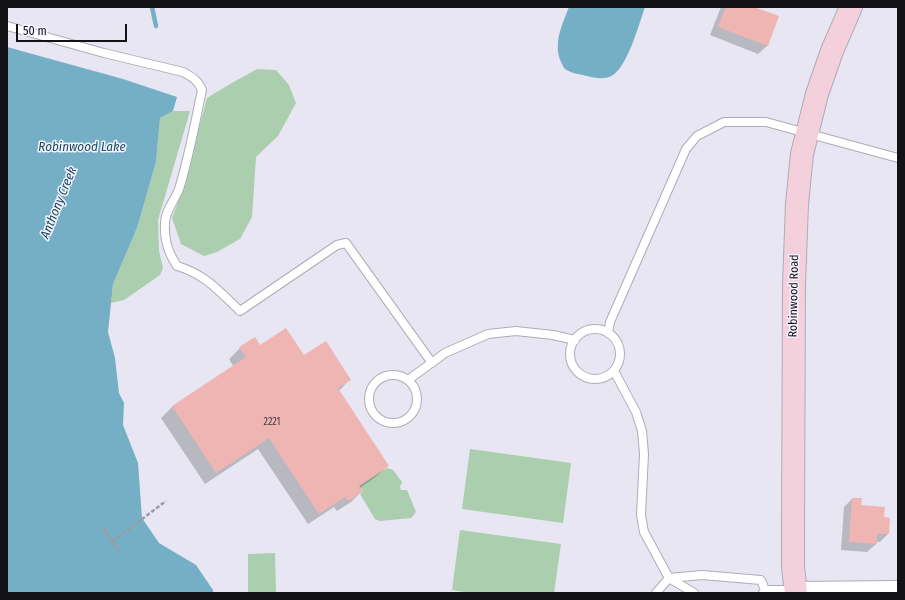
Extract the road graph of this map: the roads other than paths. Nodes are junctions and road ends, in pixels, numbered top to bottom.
1 (852, 7) edge
2 (7, 26) edge
3 (807, 133) junction
4 (898, 158) edge
5 (604, 332) junction
6 (573, 343) junction
7 (432, 363) junction
8 (614, 371) junction
9 (408, 380) junction
10 (670, 578) junction
11 (898, 588) edge
12 (796, 591) edge
13 (764, 592) edge
14 (656, 593) edge
15 (694, 593) edge

1 - 3 main road, Robinwood Road
2 - 7 lane
3 - 4 lane
3 - 5 lane
3 - 12 main road, Robinwood Road
5 - 6 lane
5 - 8 lane
6 - 7 lane
6 - 8 lane
7 - 9 lane
8 - 10 lane
9 - 9 lane
10 - 13 lane
10 - 14 lane
10 - 15 lane
11 - 12 street
12 - 13 lane

